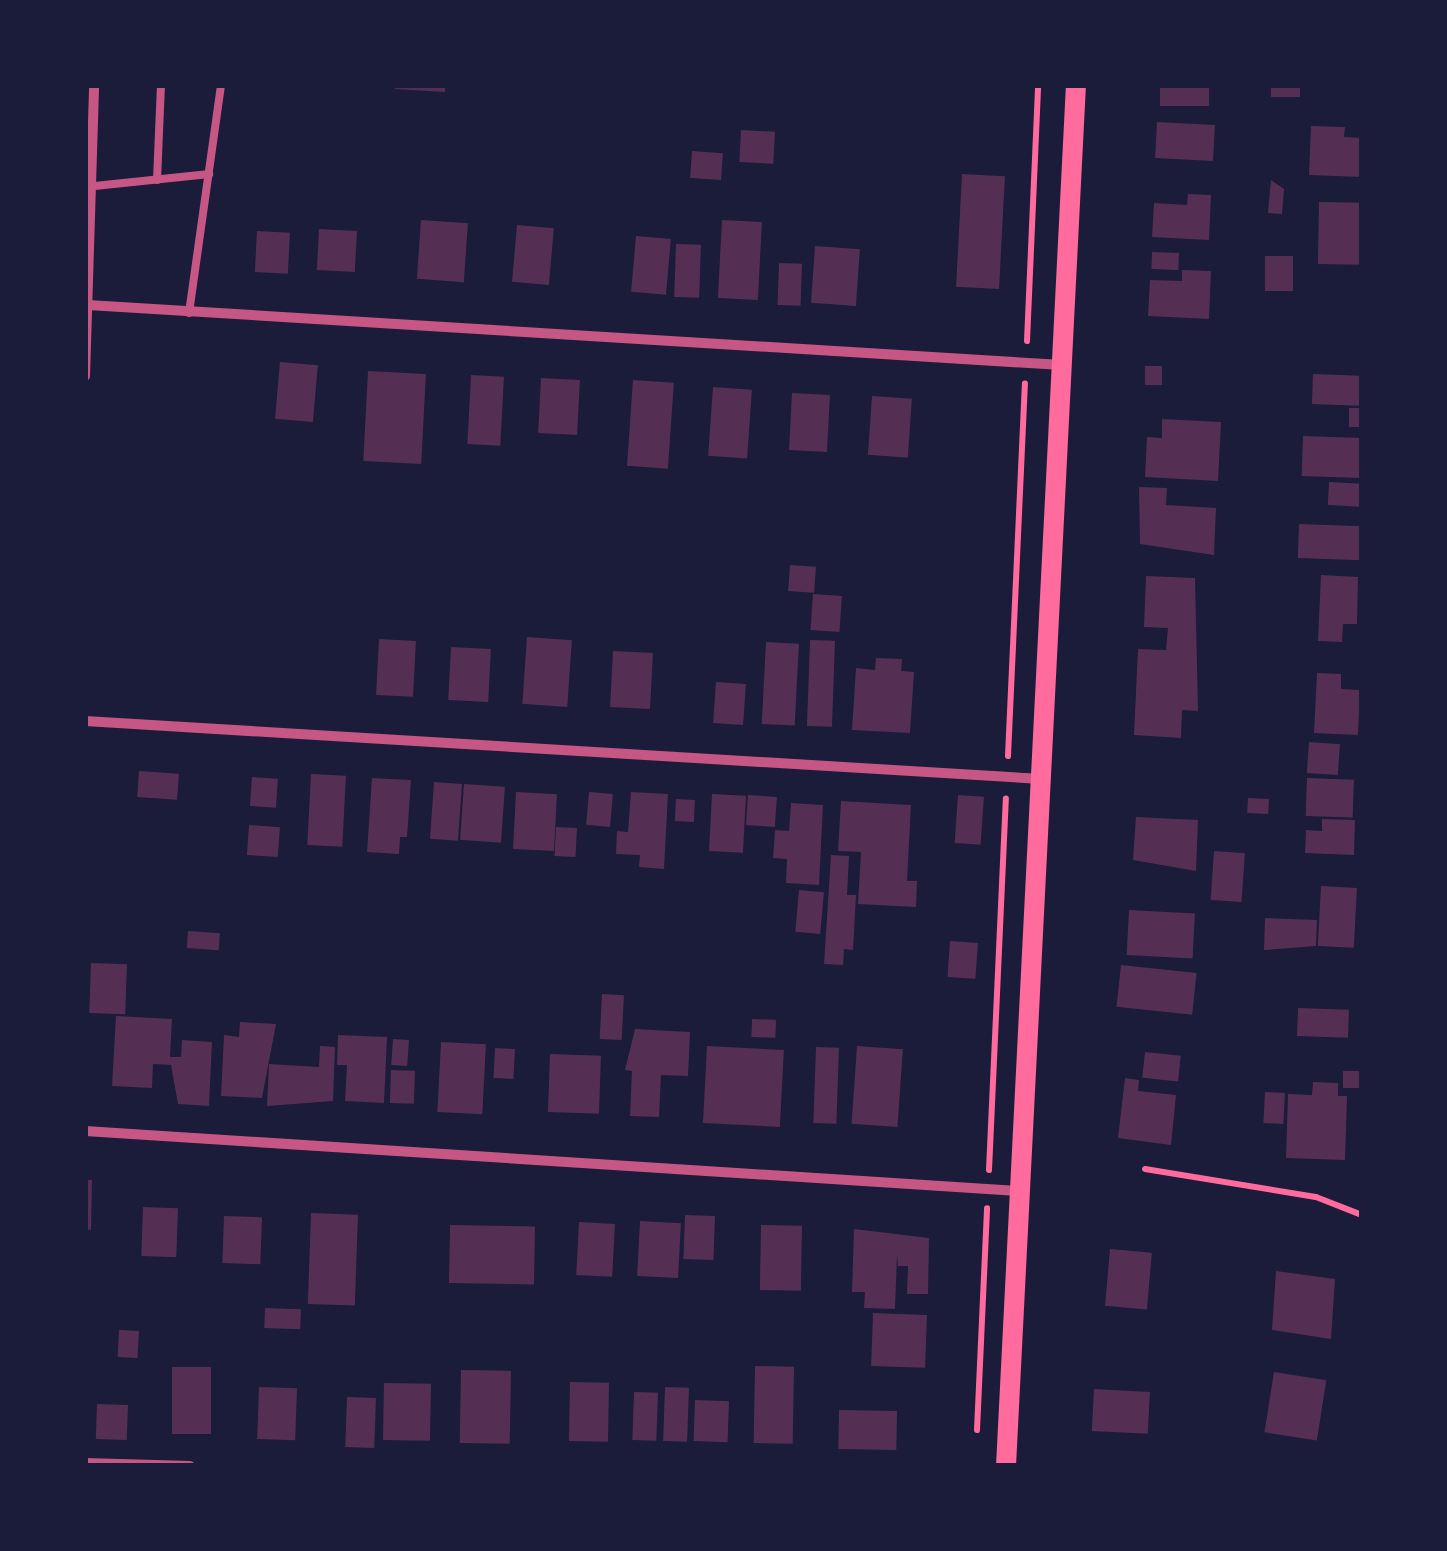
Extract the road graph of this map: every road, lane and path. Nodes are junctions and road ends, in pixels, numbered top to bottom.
1 (94, 85) edge
2 (161, 85) edge
3 (221, 85) edge
4 (1076, 85) edge
5 (209, 174) junction
6 (157, 180) junction
7 (90, 187) edge
8 (88, 306) junction
9 (190, 314) junction
10 (1062, 365) junction
11 (85, 376) edge
12 (85, 721) edge
13 (1041, 779) junction
14 (85, 1131) edge
15 (1145, 1168) dead end
16 (1020, 1191) junction
17 (1362, 1215) edge
18 (85, 1463) edge
19 (190, 1466) edge
20 (1006, 1466) edge

1 - 7 street
2 - 6 lane
3 - 5 lane
4 - 10 main road
5 - 6 lane
5 - 9 lane
6 - 7 lane
7 - 8 street
8 - 9 street
8 - 11 street
9 - 10 street
10 - 13 main road
12 - 13 street
13 - 16 main road
14 - 16 street
15 - 17 path
16 - 20 main road
18 - 19 street

